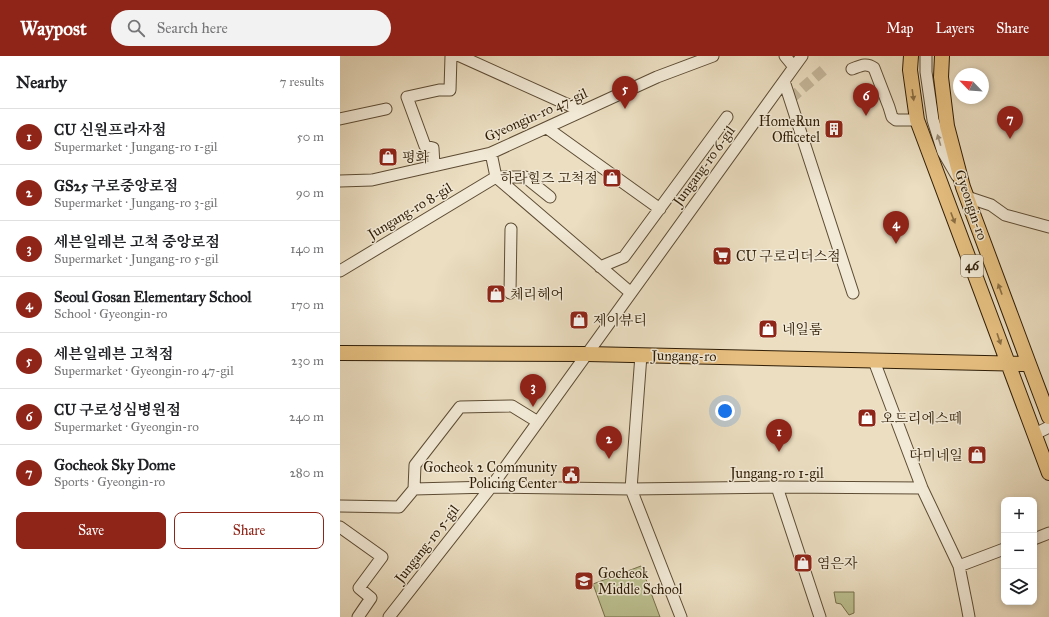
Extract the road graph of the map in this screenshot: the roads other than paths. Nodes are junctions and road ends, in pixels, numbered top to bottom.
1 (451, 56) edge
2 (460, 56) edge
3 (713, 56) edge
4 (785, 56) edge
5 (802, 56) edge
6 (911, 56) edge
7 (926, 56) edge
8 (942, 56) edge
9 (794, 67) junction
10 (852, 69) dead end
11 (784, 81) junction
12 (386, 109) dead end
13 (582, 111) junction
14 (727, 117) dead end
15 (340, 119) edge
16 (917, 120) junction
17 (547, 128) junction
18 (491, 153) junction
19 (434, 166) junction
20 (496, 177) junction
21 (340, 181) edge
22 (965, 192) junction
23 (550, 197) dead end
24 (660, 209) junction
25 (1049, 227) edge
26 (511, 229) dead end
27 (600, 266) junction
28 (340, 271) edge
29 (510, 293) dead end
30 (631, 293) junction
31 (853, 293) dead end
32 (340, 353) edge
33 (587, 354) junction
34 (640, 355) junction
35 (874, 361) junction
36 (1008, 364) junction
37 (1029, 364) junction
38 (1049, 417) edge
39 (538, 422) junction
40 (1049, 428) edge
41 (1035, 434) junction
42 (1049, 473) edge
43 (491, 487) junction
44 (776, 487) junction
45 (922, 488) junction
46 (414, 489) junction
47 (631, 489) junction
48 (340, 506) edge
49 (340, 527) edge
50 (1049, 533) edge
51 (1037, 538) edge
52 (1001, 551) edge
53 (958, 566) junction
54 (358, 617) edge
55 (389, 617) edge
56 (681, 617) edge
57 (820, 617) edge
58 (968, 617) edge

1 - 19 street
2 - 13 street
3 - 13 street, Gyeongin-ro 47-gil
4 - 9 street
5 - 9 street, Jungang-ro 6-gil
6 -> 16 main road, Gyeongin-ro / 46
22 -> 7 street
8 - 22 main road, Gyeongin-ro / 46
9 - 11 street, Jungang-ro 6-gil
10 - 16 street
11 - 30 street, Jungang-ro 6-gil
11 - 31 street
12 - 15 street
13 - 17 street, Gyeongin-ro 47-gil
14 - 24 street
16 -> 36 main road, Gyeongin-ro / 46
17 - 18 street, Gyeongin-ro 47-gil
17 - 24 street
18 - 19 street, Gyeongin-ro 47-gil
18 - 20 street
19 - 21 street, Gyeongin-ro 47-gil
20 - 23 street
20 - 27 street
20 - 28 street, Jungang-ro 8-gil
22 - 25 street
37 -> 22 main road, Gyeongin-ro / 46
24 - 27 street
26 - 29 street
27 - 30 street
30 - 33 street, Jungang-ro 6-gil
32 - 33 main road, Jungang-ro
33 - 34 main road, Jungang-ro
33 - 39 street, Jungang-ro 5-gil
34 - 35 main road, Jungang-ro
34 - 47 street
35 - 36 main road, Jungang-ro
35 - 45 street
36 - 37 main road, Jungang-ro
36 - 41 main road, Gyeongin-ro / 46
37 - 38 main road, Gyeongin-ro / 46
39 - 43 street, Jungang-ro 5-gil
39 - 46 street
40 - 41 street
41 - 42 main road, Gyeongin-ro / 46
43 - 46 street, Jungang-ro 1-gil
43 - 47 street, Jungang-ro 1-gil
43 - 55 street, Jungang-ro 5-gil
44 - 45 street, Jungang-ro 1-gil
44 - 47 street, Jungang-ro 1-gil
44 - 57 street
45 - 53 street
46 - 48 street
47 - 56 street
49 - 54 street
50 - 51 street
52 - 53 street
53 - 58 street

